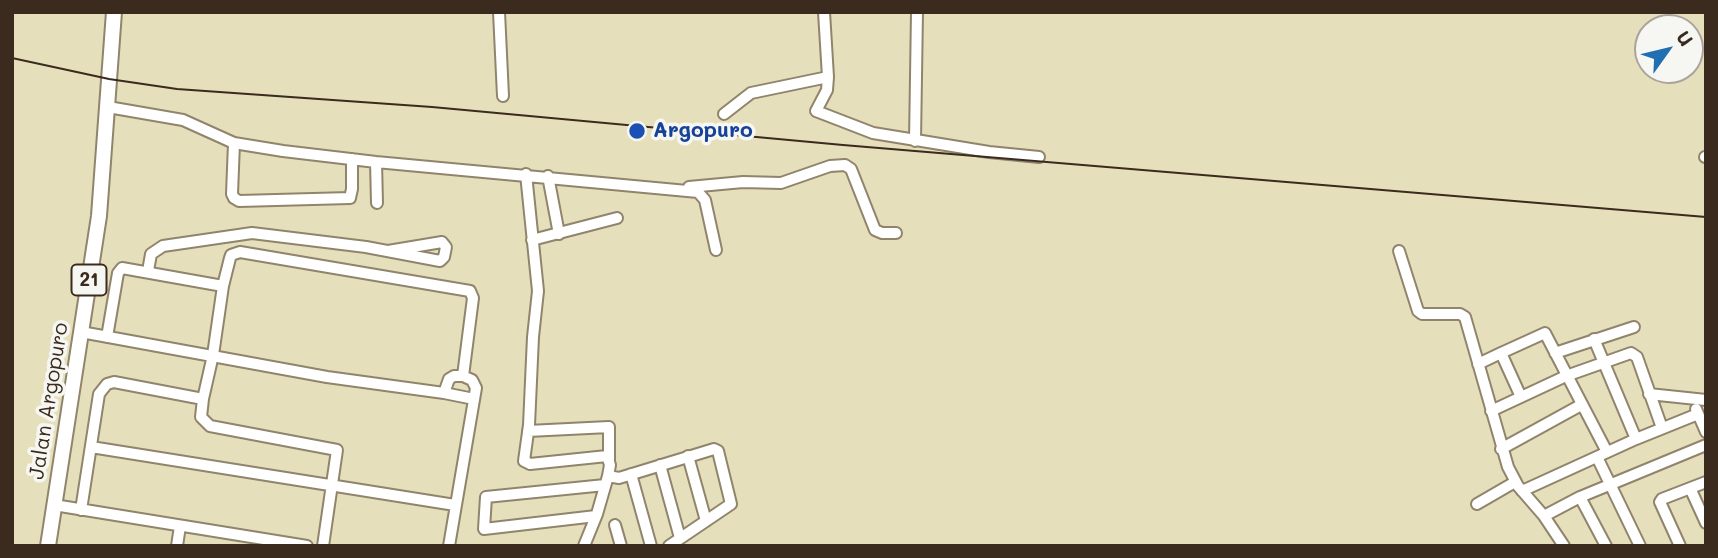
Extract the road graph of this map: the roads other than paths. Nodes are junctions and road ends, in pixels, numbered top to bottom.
1 (114, 12) edge
2 (499, 12) edge
3 (824, 12) edge
4 (917, 12) edge
5 (828, 77) junction
6 (503, 96) dead end
7 (108, 107) junction
8 (724, 114) dead end
9 (915, 141) junction
10 (234, 143) junction
11 (1039, 157) dead end
12 (352, 159) junction
13 (376, 162) junction
14 (526, 174) junction
15 (548, 176) junction
16 (668, 188) junction
17 (377, 203) dead end
18 (617, 218) dead end
19 (896, 233) dead end
20 (559, 234) junction
21 (532, 240) junction
22 (716, 250) dead end
23 (388, 251) dead end
24 (1399, 251) dead end
25 (148, 271) junction
26 (223, 286) junction
27 (1634, 327) dead end
28 (81, 332) junction
29 (107, 337) junction
30 (1594, 340) junction
31 (1501, 353) junction
32 (1555, 353) junction
33 (213, 355) junction
34 (1602, 363) junction
35 (1478, 364) junction
36 (463, 376) junction
37 (1566, 376) junction
38 (444, 393) junction
39 (1649, 394) junction
40 (1521, 397) junction
41 (204, 399) junction
42 (474, 399) junction
43 (1692, 400) junction
44 (1706, 400) edge
45 (1581, 405) junction
46 (1491, 411) junction
47 (1698, 414) junction
48 (1662, 428) junction
49 (528, 431) junction
50 (1706, 432) edge
51 (1636, 439) junction
52 (1706, 445) edge
53 (91, 447) junction
54 (1502, 449) junction
55 (1602, 455) junction
56 (688, 456) junction
57 (609, 460) junction
58 (660, 465) junction
59 (631, 474) junction
60 (607, 481) junction
61 (1706, 482) edge
62 (1609, 483) junction
63 (332, 486) junction
64 (1519, 486) junction
65 (1690, 488) junction
66 (1580, 497) junction
67 (1477, 504) dead end
68 (54, 505) junction
69 (456, 505) junction
70 (81, 510) junction
71 (596, 516) junction
72 (1544, 516) junction
73 (706, 521) junction
74 (1706, 523) edge
75 (615, 525) dead end
76 (180, 526) junction
77 (680, 538) junction
78 (48, 546) edge
79 (177, 546) edge
80 (307, 546) edge
81 (323, 546) edge
82 (449, 546) edge
83 (584, 546) edge
84 (621, 546) edge
85 (651, 546) edge
86 (669, 546) edge
87 (1564, 546) edge
88 (1606, 546) edge
89 (1640, 546) edge
90 (1680, 546) edge

1 - 7 highway, Jalan Argopuro / 21
2 - 6 street
3 - 5 street
4 - 9 street
5 - 8 street
5 - 9 street
7 - 10 street
7 - 28 highway, Jalan Argopuro / 21
9 - 11 street
10 - 12 street
10 - 12 street
12 - 13 street
13 - 14 street
13 - 17 street
14 - 15 street
14 - 21 street
15 - 16 street
15 - 20 street
16 - 19 street
16 - 22 street
18 - 20 street
20 - 21 street
21 - 49 street
23 - 25 street
24 - 35 street
25 - 26 street
25 - 29 street
26 - 33 street
26 - 36 street
27 - 30 street
28 - 29 street
28 - 68 highway, Jalan Argopuro / 21
29 - 33 street
30 - 32 street
30 - 34 street
31 - 32 street
31 - 35 street
31 - 40 street
32 - 37 street
33 - 38 street
33 - 41 street
34 - 37 street
34 - 39 street
34 - 51 street
35 - 46 street
36 - 38 street
36 - 42 street
37 - 40 street
37 - 45 street
38 - 42 street
39 - 43 street
39 - 48 street
40 - 46 street
41 - 53 street
41 - 63 street
42 - 69 street
43 - 44 street
43 - 47 street
45 - 54 street
45 - 55 street
46 - 54 street
47 - 48 street
47 - 50 street
48 - 51 street
49 - 57 street
49 - 57 street
51 - 55 street
52 - 62 street
53 - 63 street
53 - 70 street
54 - 64 street
55 - 62 street
55 - 64 street
56 - 58 street
56 - 73 street
56 - 73 street
57 - 60 street
58 - 59 street
58 - 77 street
59 - 60 street
59 - 85 street
60 - 71 street
60 - 71 street
61 - 65 street
62 - 66 street
62 - 89 street
63 - 69 street
63 - 81 street
64 - 67 street
64 - 72 street
65 - 74 street
65 - 90 street
66 - 72 street
66 - 88 street
68 - 70 street
68 - 78 highway, Jalan Argopuro / 21
69 - 82 street
70 - 76 street
71 - 83 street
72 - 87 street
73 - 77 street
75 - 84 street
76 - 79 street
76 - 80 street
77 - 86 street

